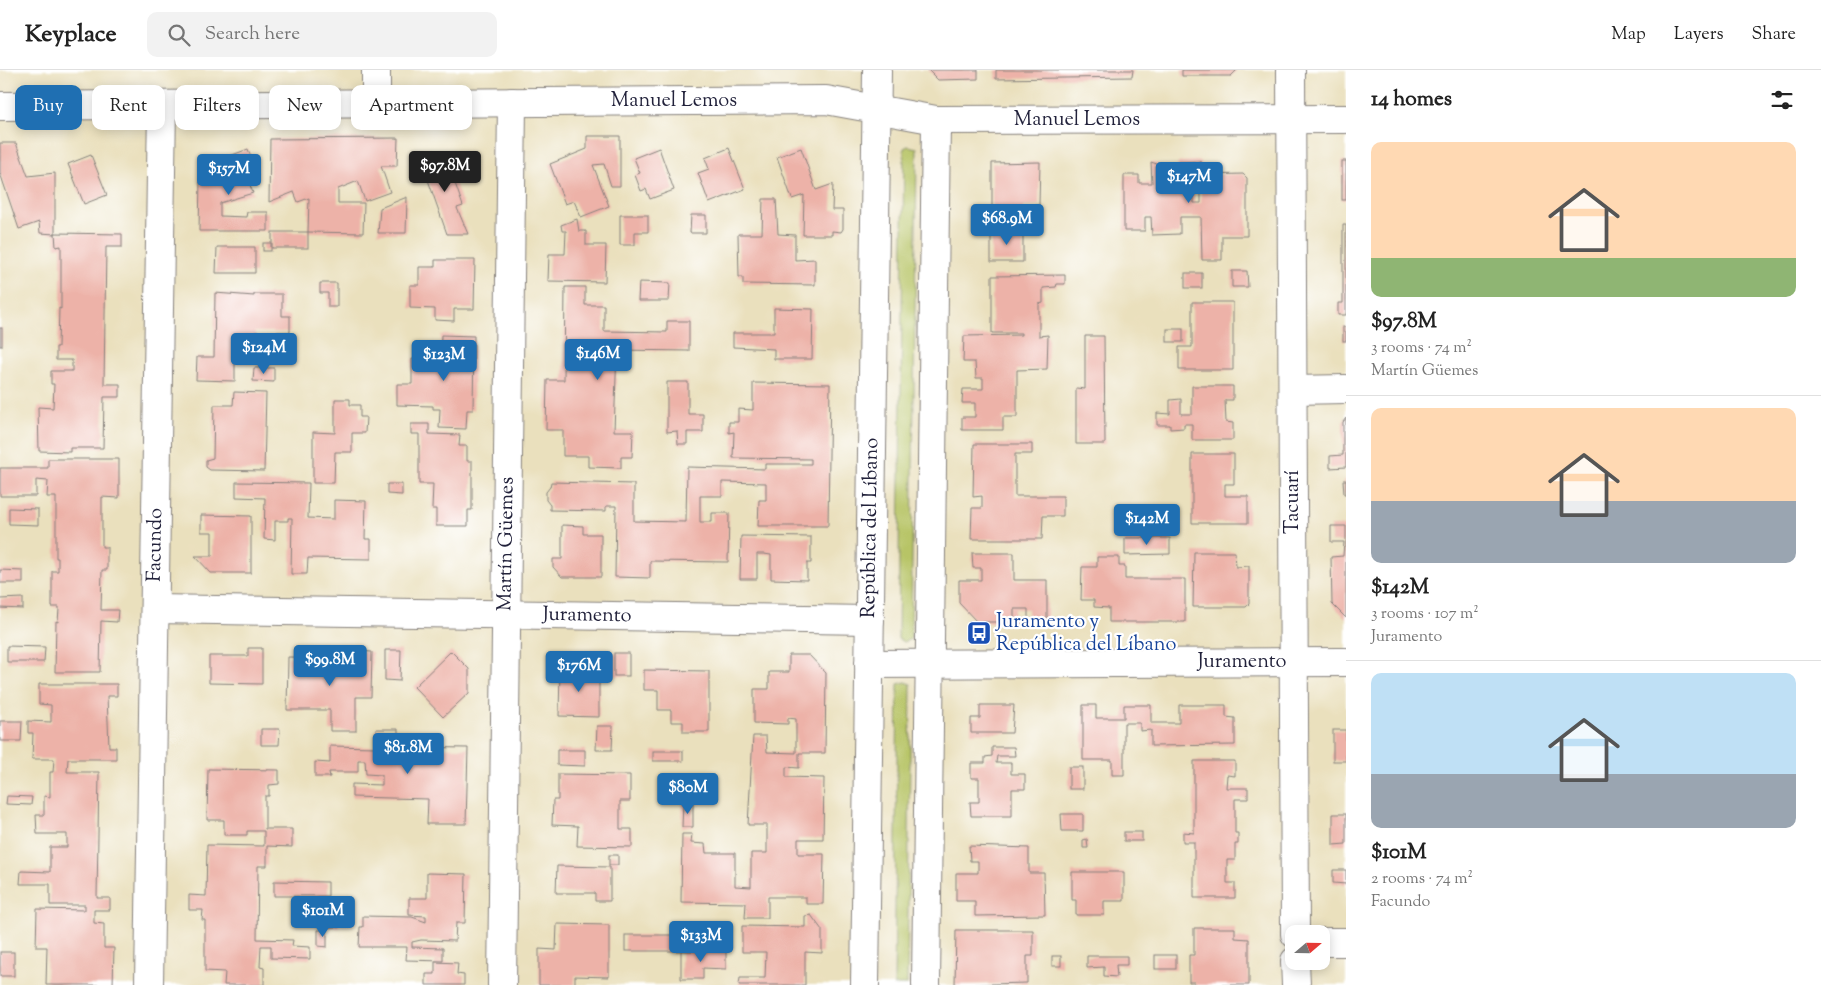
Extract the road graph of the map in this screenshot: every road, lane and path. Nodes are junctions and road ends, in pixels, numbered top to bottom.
1 (376, 70) edge
2 (877, 70) edge
3 (1291, 70) edge
4 (376, 85) edge
5 (472, 102) edge
6 (512, 102) junction
7 (351, 103) edge
8 (92, 105) edge
9 (165, 105) edge
10 (0, 106) edge
11 (876, 109) junction
12 (1292, 119) junction
13 (1346, 119) edge
14 (936, 120) junction
15 (162, 130) edge
16 (1346, 389) edge
17 (1293, 390) junction
18 (155, 609) junction
19 (506, 614) junction
20 (870, 620) junction
21 (1294, 662) junction
22 (1346, 662) edge
23 (869, 664) junction
24 (930, 664) junction
25 (1295, 925) edge
26 (1330, 942) edge
27 (1346, 942) edge
28 (1295, 970) edge
29 (149, 985) edge
30 (502, 985) edge
31 (865, 985) edge
32 (926, 985) edge
33 (1296, 985) edge

1 - 4 street
2 - 11 street, República del Líbano
3 - 12 street, Tacuarí
5 - 6 street, Manuel Lemos
6 - 11 street, Manuel Lemos
6 - 19 street, Martín Güemes
7 - 9 street, Manuel Lemos
8 - 10 street, Manuel Lemos
11 - 14 street, Manuel Lemos
11 - 20 street, República del Líbano
12 - 13 street, Manuel Lemos
12 - 14 street, Manuel Lemos
12 - 17 street, Tacuarí
14 - 24 street
15 - 18 street, Facundo
16 - 17 street
17 - 21 street, Tacuarí
18 - 19 street, Juramento
18 - 29 street, Facundo
19 - 20 street, Juramento
19 - 30 street, Martín Güemes
20 - 23 street, República del Líbano
21 - 22 street, Juramento
21 - 24 street, Juramento
21 - 25 street, Tacuarí
23 - 24 street, Juramento
23 - 31 street, República del Líbano
24 - 32 street
26 - 27 street
28 - 33 street

